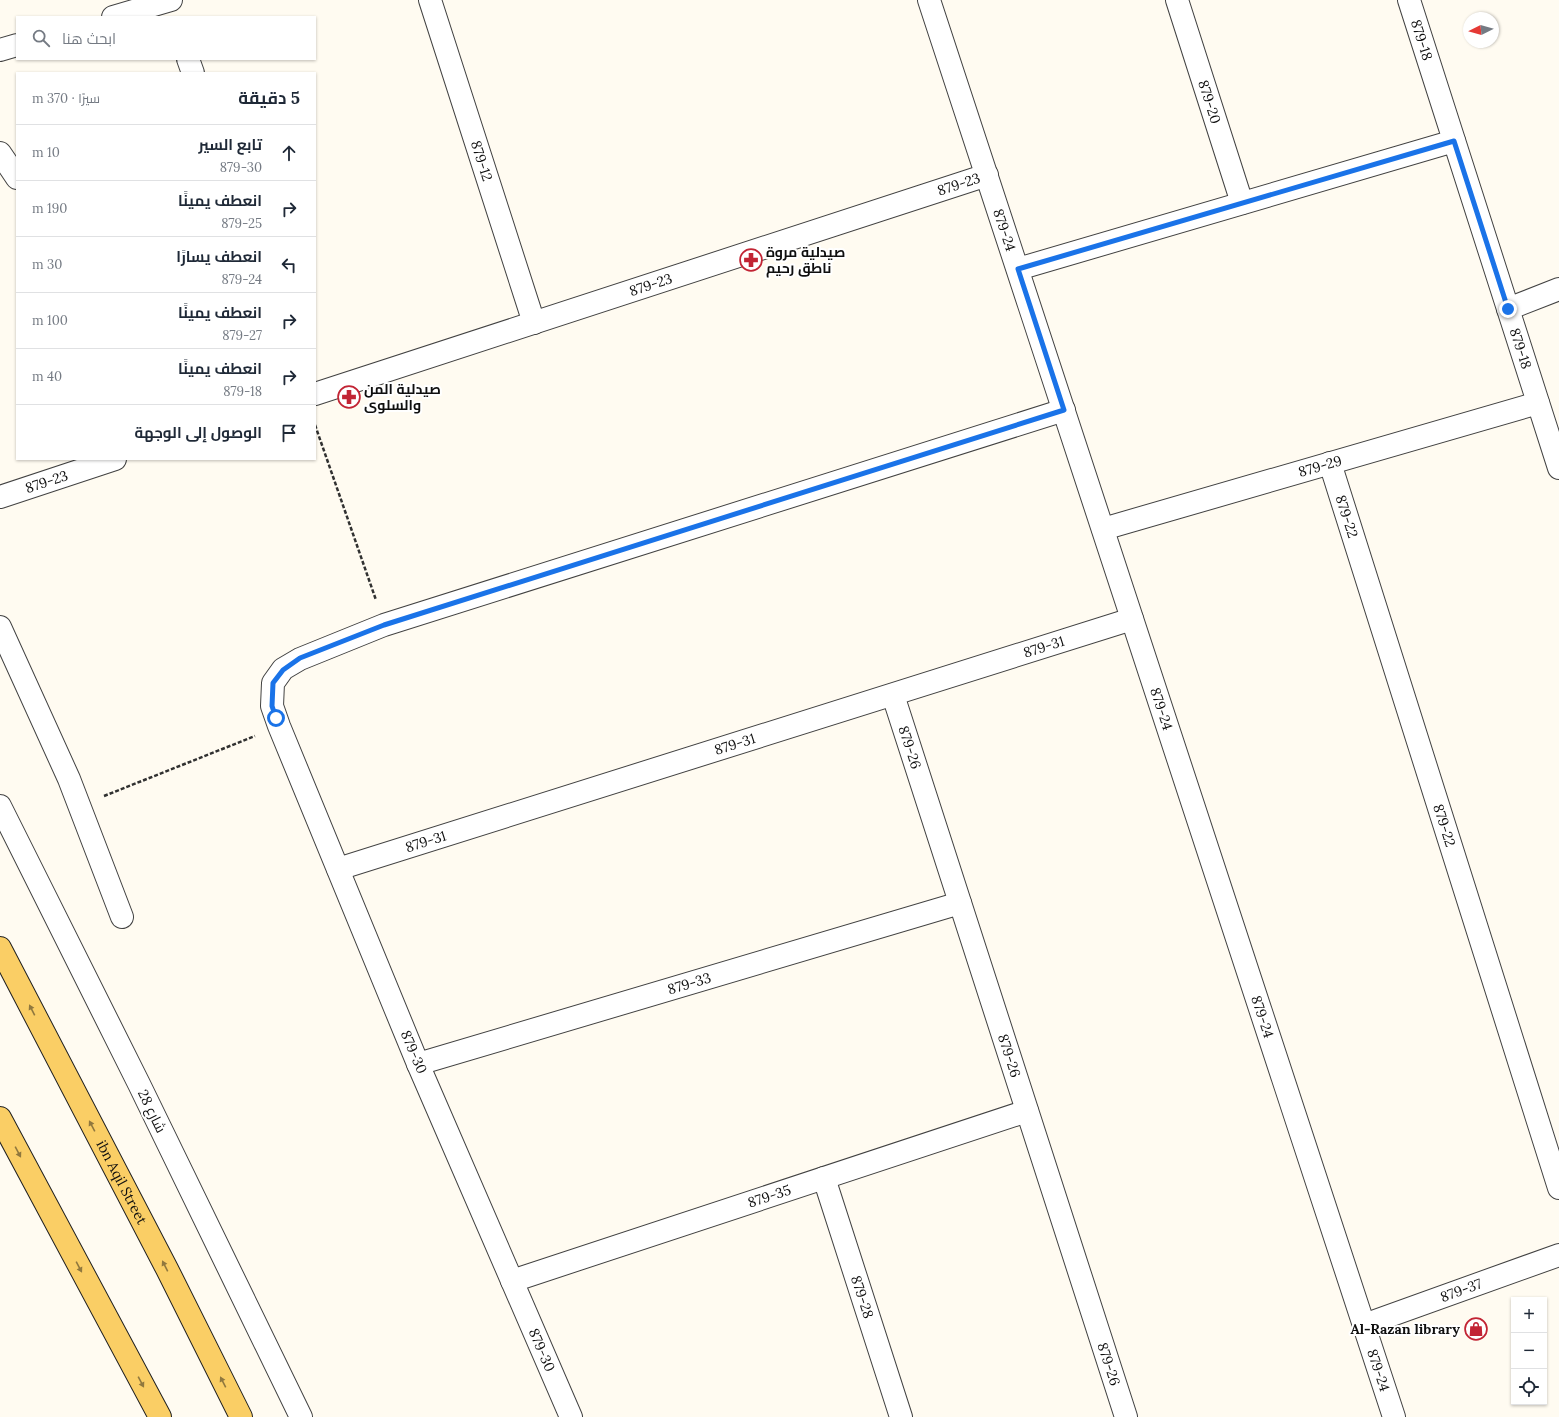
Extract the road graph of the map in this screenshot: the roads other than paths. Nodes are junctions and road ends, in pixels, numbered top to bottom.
1 (430, 0) edge
2 (929, 0) edge
3 (1177, 0) edge
4 (1409, 0) edge
5 (171, 6) edge
6 (118, 16) edge
7 (16, 46) edge
8 (0, 50) edge
9 (188, 60) edge
10 (193, 72) edge
11 (1454, 141) junction
12 (0, 152) edge
13 (987, 175) junction
14 (16, 176) edge
15 (1242, 203) junction
16 (1018, 269) junction
17 (1559, 289) edge
18 (1508, 309) junction
19 (534, 323) junction
20 (316, 394) edge
21 (1538, 403) junction
22 (1064, 410) junction
23 (112, 460) edge
24 (1330, 464) junction
25 (1559, 468) edge
26 (0, 496) edge
27 (1103, 529) junction
28 (1132, 619) junction
29 (0, 627) edge
30 (893, 694) junction
31 (0, 806) edge
32 (338, 869) junction
33 (960, 903) junction
34 (122, 917) dead end
35 (0, 948) edge
36 (418, 1064) junction
37 (1027, 1110) junction
38 (0, 1118) edge
39 (824, 1178) junction
40 (1559, 1188) edge
41 (1559, 1255) edge
42 (512, 1281) junction
43 (1364, 1325) junction
44 (160, 1417) edge
45 (241, 1417) edge
46 (301, 1417) edge
47 (571, 1417) edge
48 (901, 1417) edge
49 (1126, 1417) edge
50 (1394, 1417) edge

1 - 19 street, 879-12
2 - 13 street, 879-24
3 - 15 street, 879-20
4 - 11 street, 879-18
5 - 6 street
7 - 8 street
9 - 10 street
11 - 15 street
11 - 18 street, 879-18
12 - 14 street
13 - 16 street, 879-24
13 - 19 street, 879-23
15 - 16 street
16 - 22 street, 879-24
17 - 18 street
18 - 21 street, 879-18
19 - 20 street, 879-23
21 - 24 street, 879-29
21 - 25 street, 879-18
22 - 27 street, 879-24
22 - 32 street, 879-30
23 - 26 street, 879-23
24 - 27 street, 879-29
24 - 40 street, 879-22
27 - 28 street, 879-24
28 - 30 street, 879-31
28 - 43 street, 879-24
29 - 34 street
30 - 32 street, 879-31
30 - 33 street, 879-26
31 - 46 street, شارع 28
32 - 36 street, 879-30
33 - 36 street, 879-33
33 - 37 street, 879-26
45 -> 35 main road, ibn Aqil Street
36 - 42 street, 879-30
37 - 39 street, 879-35
37 - 49 street, 879-26
38 -> 44 main road
39 - 42 street, 879-35
39 - 48 street, 879-28
41 - 43 street, 879-37
42 - 47 street, 879-30
43 - 50 street, 879-24

